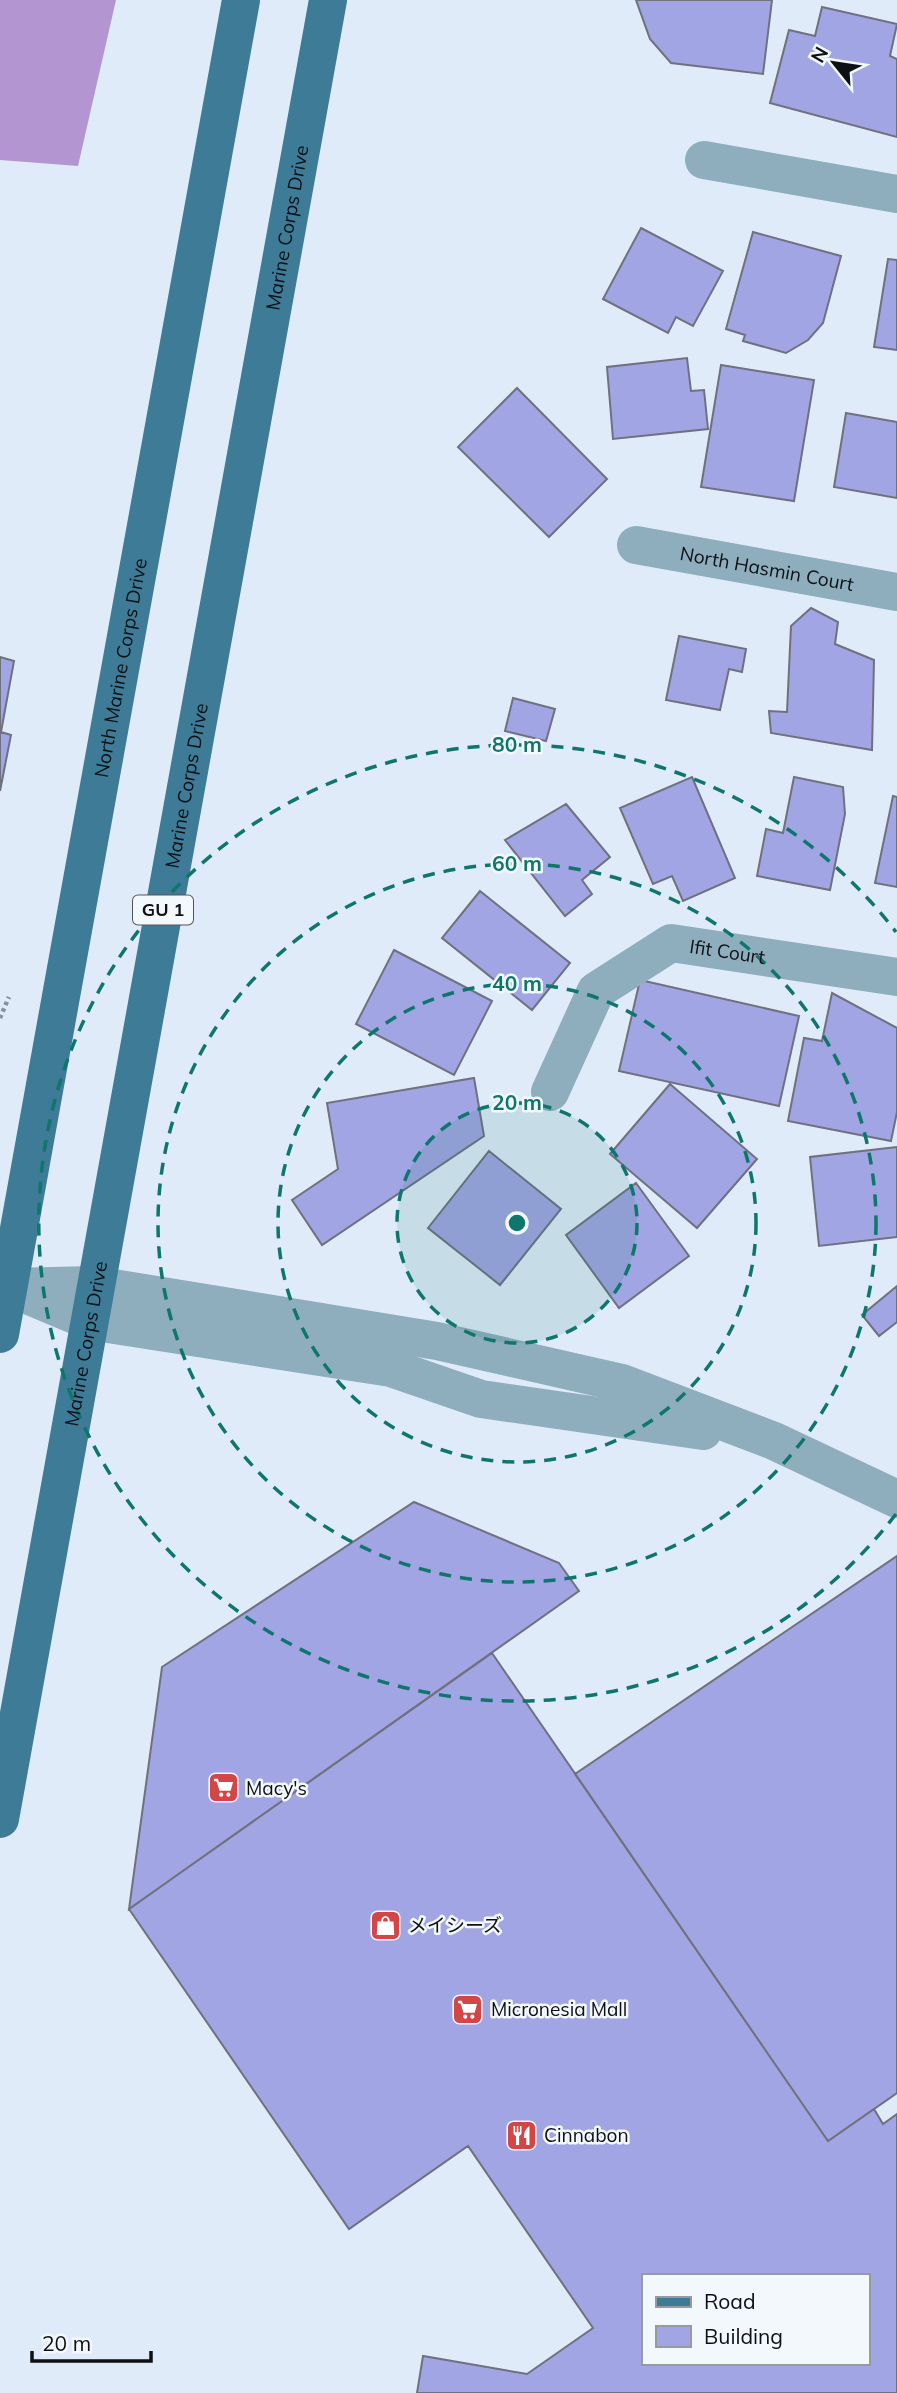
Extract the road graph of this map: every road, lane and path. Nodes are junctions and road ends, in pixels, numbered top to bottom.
1 (241, 0) edge
2 (328, 0) edge
3 (704, 160) dead end
4 (897, 194) edge
5 (636, 545) dead end
6 (897, 592) edge
7 (897, 977) edge
8 (9, 997) dead end
9 (0, 1018) edge
10 (550, 1092) dead end
11 (8, 1287) junction
12 (92, 1303) junction
13 (0, 1334) edge
14 (897, 1499) edge
15 (0, 1819) edge

1 - 11 main road, North Marine Corps Drive
2 - 12 main road, Marine Corps Drive / GU 1
3 - 4 street
5 - 6 street, North Hasmin Court
7 - 10 street, Ifit Court
8 - 9 path
11 - 12 street
11 - 13 main road, North Marine Corps Drive
12 - 14 street
12 - 15 main road, Marine Corps Drive / GU 1

